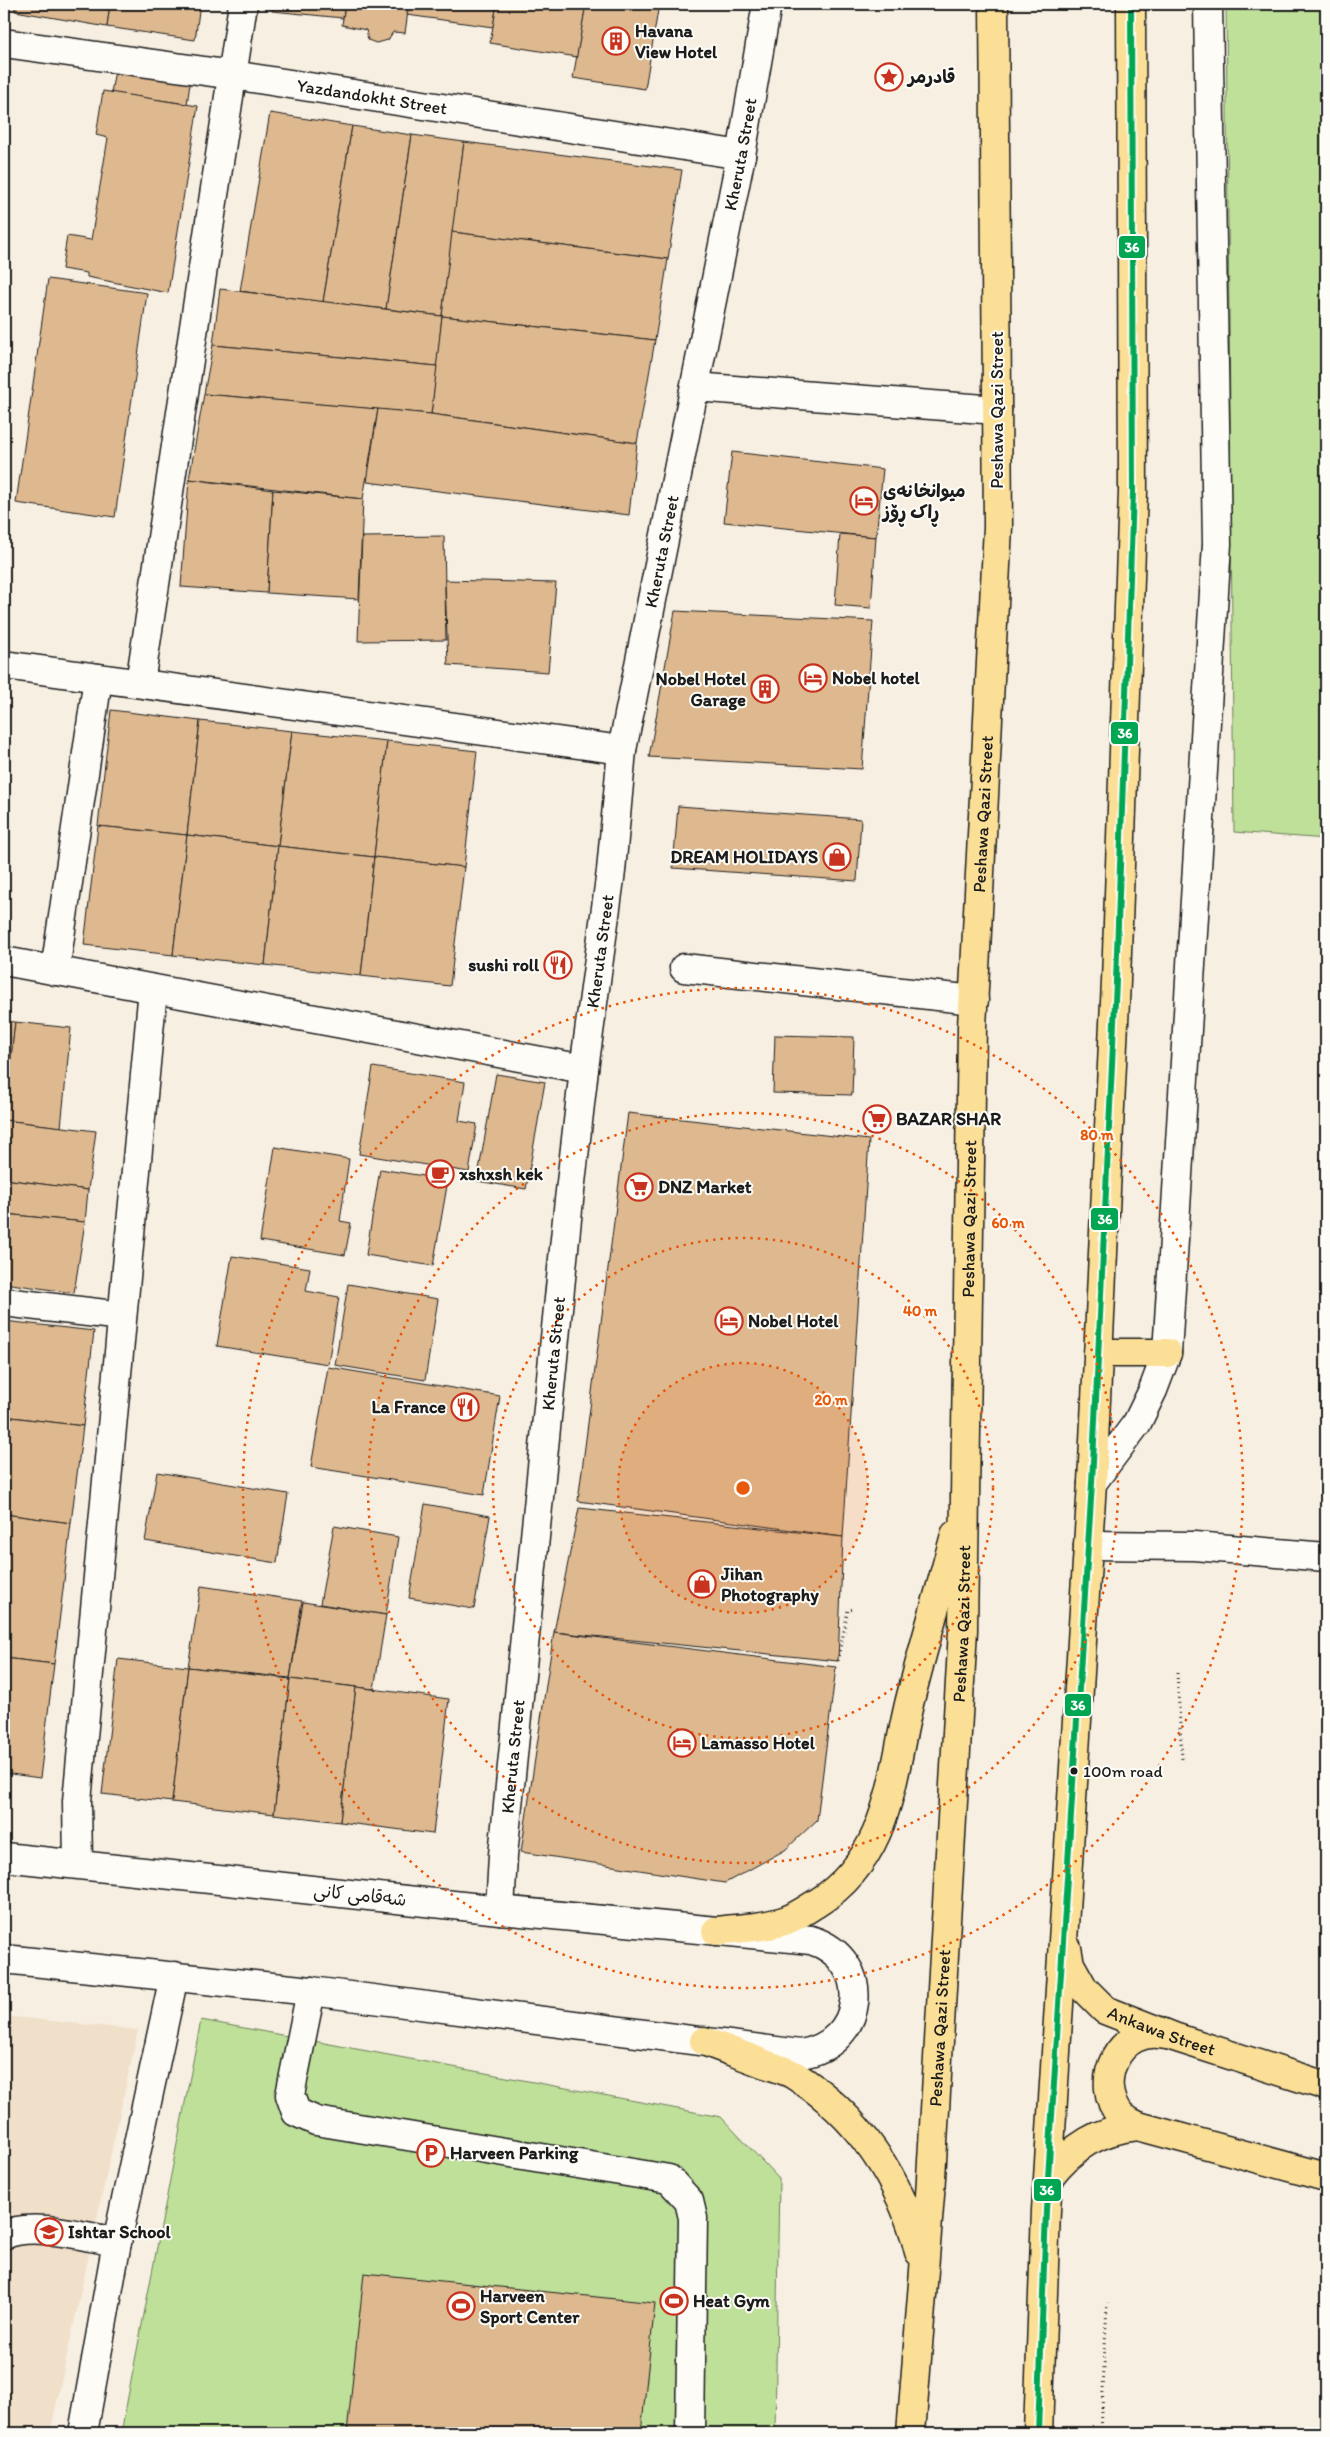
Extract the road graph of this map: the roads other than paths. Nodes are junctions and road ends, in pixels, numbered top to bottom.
1 (243, 4) edge
2 (767, 4) edge
3 (994, 4) edge
4 (1131, 4) edge
5 (1208, 4) edge
6 (4, 43) edge
7 (234, 75) junction
8 (741, 156) junction
9 (695, 388) junction
10 (997, 410) junction
11 (4, 665) edge
12 (98, 678) junction
13 (140, 683) junction
14 (622, 750) junction
15 (4, 961) edge
16 (684, 968) dead end
17 (55, 972) junction
18 (153, 989) junction
19 (974, 1000) junction
20 (584, 1070) junction
21 (4, 1302) edge
22 (122, 1316) junction
23 (1098, 1352) junction
24 (1167, 1353) junction
25 (1092, 1483) junction
26 (965, 1495) junction
27 (1088, 1546) junction
28 (1326, 1557) edge
29 (4, 1857) edge
30 (78, 1864) junction
31 (1066, 1909) junction
32 (500, 1910) junction
33 (716, 1931) junction
34 (4, 1959) edge
35 (174, 1976) junction
36 (311, 1990) junction
37 (1174, 2037) junction
38 (704, 2041) junction
39 (1326, 2086) edge
40 (1138, 2126) junction
41 (1048, 2177) junction
42 (1326, 2177) edge
43 (4, 2235) edge
44 (117, 2242) junction
45 (923, 2271) junction
46 (83, 2433) edge
47 (690, 2433) edge
48 (912, 2433) edge
49 (1038, 2433) edge

1 - 7 street
2 - 8 street, Kheruta Street
3 - 10 highway, Peshawa Qazi Street
4 - 23 highway
5 - 24 street
6 - 7 street, Yazdandokht Street
7 - 8 street, Yazdandokht Street
7 - 13 street
8 - 9 street, Kheruta Street
9 - 10 street
9 - 14 street, Kheruta Street
10 - 19 highway, Peshawa Qazi Street
11 - 12 street
12 - 13 street
12 - 17 street
13 - 14 street
14 - 20 street, Kheruta Street
15 - 17 street
16 - 19 street
17 - 18 street
18 - 20 street
18 - 22 street
19 - 26 highway, Peshawa Qazi Street
20 - 32 street, Kheruta Street
21 - 22 street
22 - 30 street
23 - 24 highway
23 - 25 highway
24 - 25 street
25 - 27 highway
26 - 33 highway
26 - 45 highway, Peshawa Qazi Street
27 - 28 street
27 - 31 highway
29 - 30 street, شەقامی کانی
30 - 32 street, شەقامی کانی
31 - 37 highway, Ankawa Street
31 - 41 highway
32 - 33 street, شەقامی کانی
33 - 38 street, شەقامی کانی
34 - 35 street
35 - 36 street
35 - 44 street
36 - 38 street
36 - 47 street
37 - 39 highway, Ankawa Street
37 - 40 highway
38 - 45 highway
40 - 41 highway
40 - 42 highway
41 - 49 highway
43 - 44 street
44 - 46 street
45 - 48 highway, Peshawa Qazi Street

